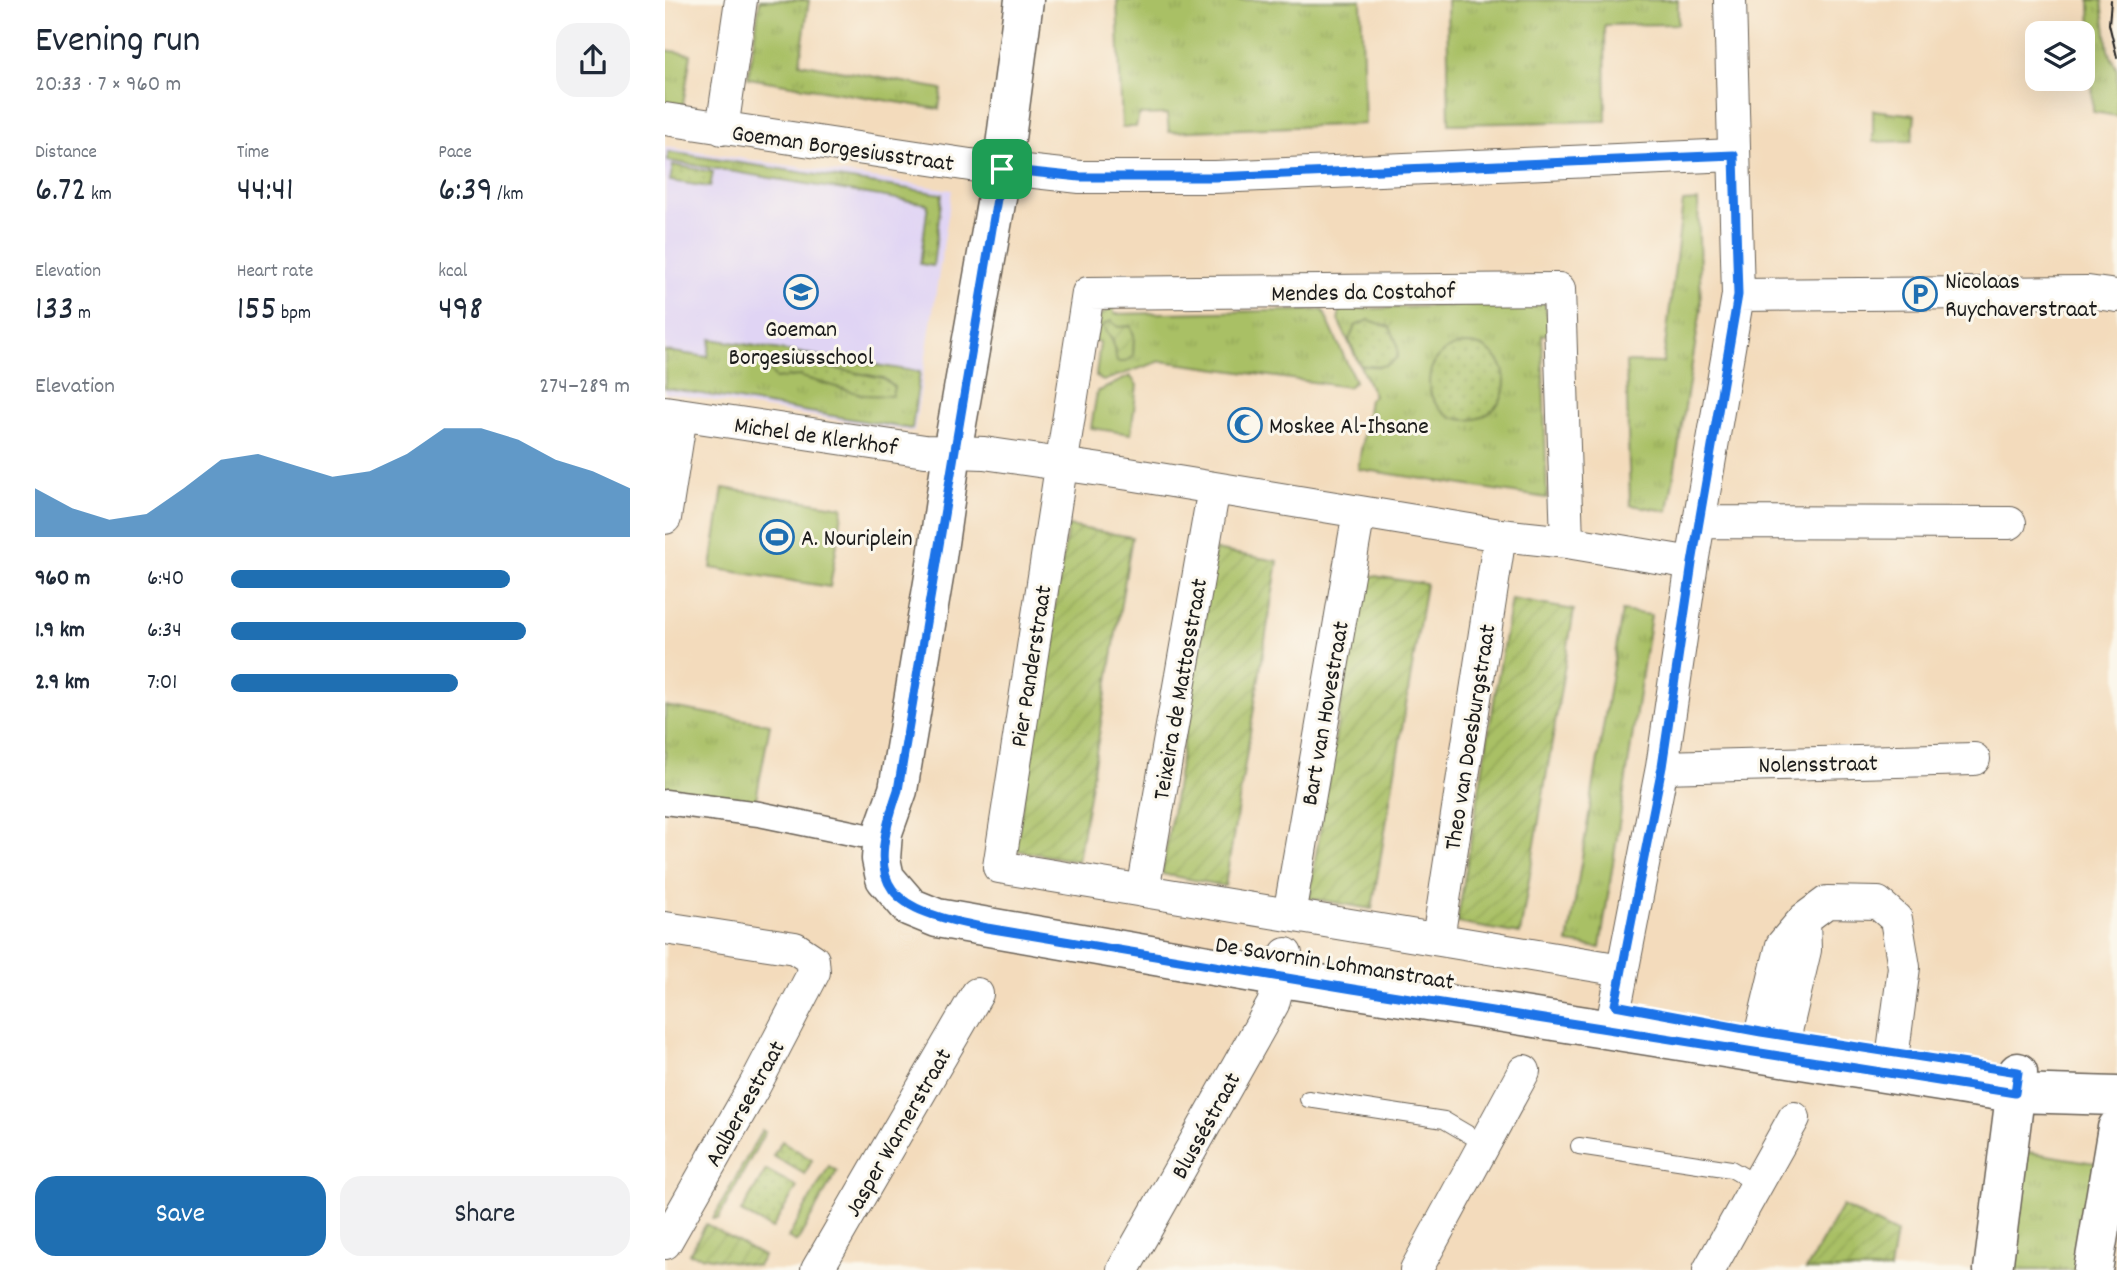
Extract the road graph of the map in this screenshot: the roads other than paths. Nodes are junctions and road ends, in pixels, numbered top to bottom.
1 (741, 0) edge
2 (1024, 0) edge
3 (1730, 0) edge
4 (665, 119) edge
5 (722, 129) junction
6 (1734, 155) junction
7 (1002, 169) junction
8 (1738, 295) junction
9 (2117, 296) edge
10 (673, 413) edge
11 (952, 452) junction
12 (1062, 465) junction
13 (1214, 488) junction
14 (1359, 512) junction
15 (665, 518) edge
16 (1699, 522) junction
17 (2010, 523) dead end
18 (1500, 535) junction
19 (1567, 542) junction
20 (1692, 563) junction
21 (1974, 759) dead end
22 (1662, 767) junction
23 (665, 802) edge
24 (861, 835) dead end
25 (999, 867) joint
26 (1143, 891) junction
27 (1289, 915) junction
28 (665, 928) edge
29 (1438, 939) junction
30 (1284, 966) junction
31 (977, 993) dead end
32 (1616, 1002) junction
33 (1770, 1044) junction
34 (1892, 1064) junction
35 (1524, 1071) dead end
36 (2017, 1083) junction
37 (2117, 1096) edge
38 (1308, 1099) dead end
39 (1794, 1118) dead end
40 (2117, 1128) edge
41 (1485, 1144) junction
42 (1579, 1146) dead end
43 (1757, 1184) junction
44 (665, 1243) edge
45 (817, 1270) edge
46 (1123, 1270) edge
47 (1416, 1270) edge
48 (1709, 1270) edge
49 (1993, 1270) edge
50 (2093, 1270) edge

1 - 5 street
2 - 7 street
3 - 6 street
4 - 5 street, Goeman Borgesiusstraat
5 - 7 street, Goeman Borgesiusstraat
6 - 7 street, Goeman Borgesiusstraat
6 - 8 street
7 - 11 street
8 - 9 street
8 - 16 street
10 - 11 street, Michel de Klerkhof
10 - 15 street, Michel de Klerkhof
11 - 12 street
11 - 30 street, De Savornin Lohmanstraat
12 - 13 street
12 - 19 street, Mendes da Costahof
12 - 25 street, Pier Panderstraat
13 - 14 street
13 - 26 street, Teixeira de Mattosstraat
14 - 18 street
14 - 27 street, Bart van Hovestraat
16 - 17 street
16 - 20 street
18 - 19 street
18 - 29 street, Theo van Doesburgstraat
19 - 20 street
20 - 22 street
21 - 22 street, Nolensstraat
22 - 32 street
23 - 24 street
25 - 26 street, De Savornin Lohmanstraat
26 - 27 street, De Savornin Lohmanstraat
27 - 29 street, De Savornin Lohmanstraat
28 - 44 street, Aalbersestraat
29 - 32 street, De Savornin Lohmanstraat
30 - 32 street, De Savornin Lohmanstraat
30 - 46 street, Blusséstraat
31 - 45 street, Jasper Warnerstraat
32 - 33 street, De Savornin Lohmanstraat
33 - 34 street, De Savornin Lohmanstraat
33 - 34 street
34 - 36 street, De Savornin Lohmanstraat
35 - 41 street
36 - 37 street, De Savornin Lohmanstraat
36 - 49 street
38 - 41 lane
39 - 43 street
40 - 50 street
41 - 47 street
42 - 43 lane
43 - 48 street

